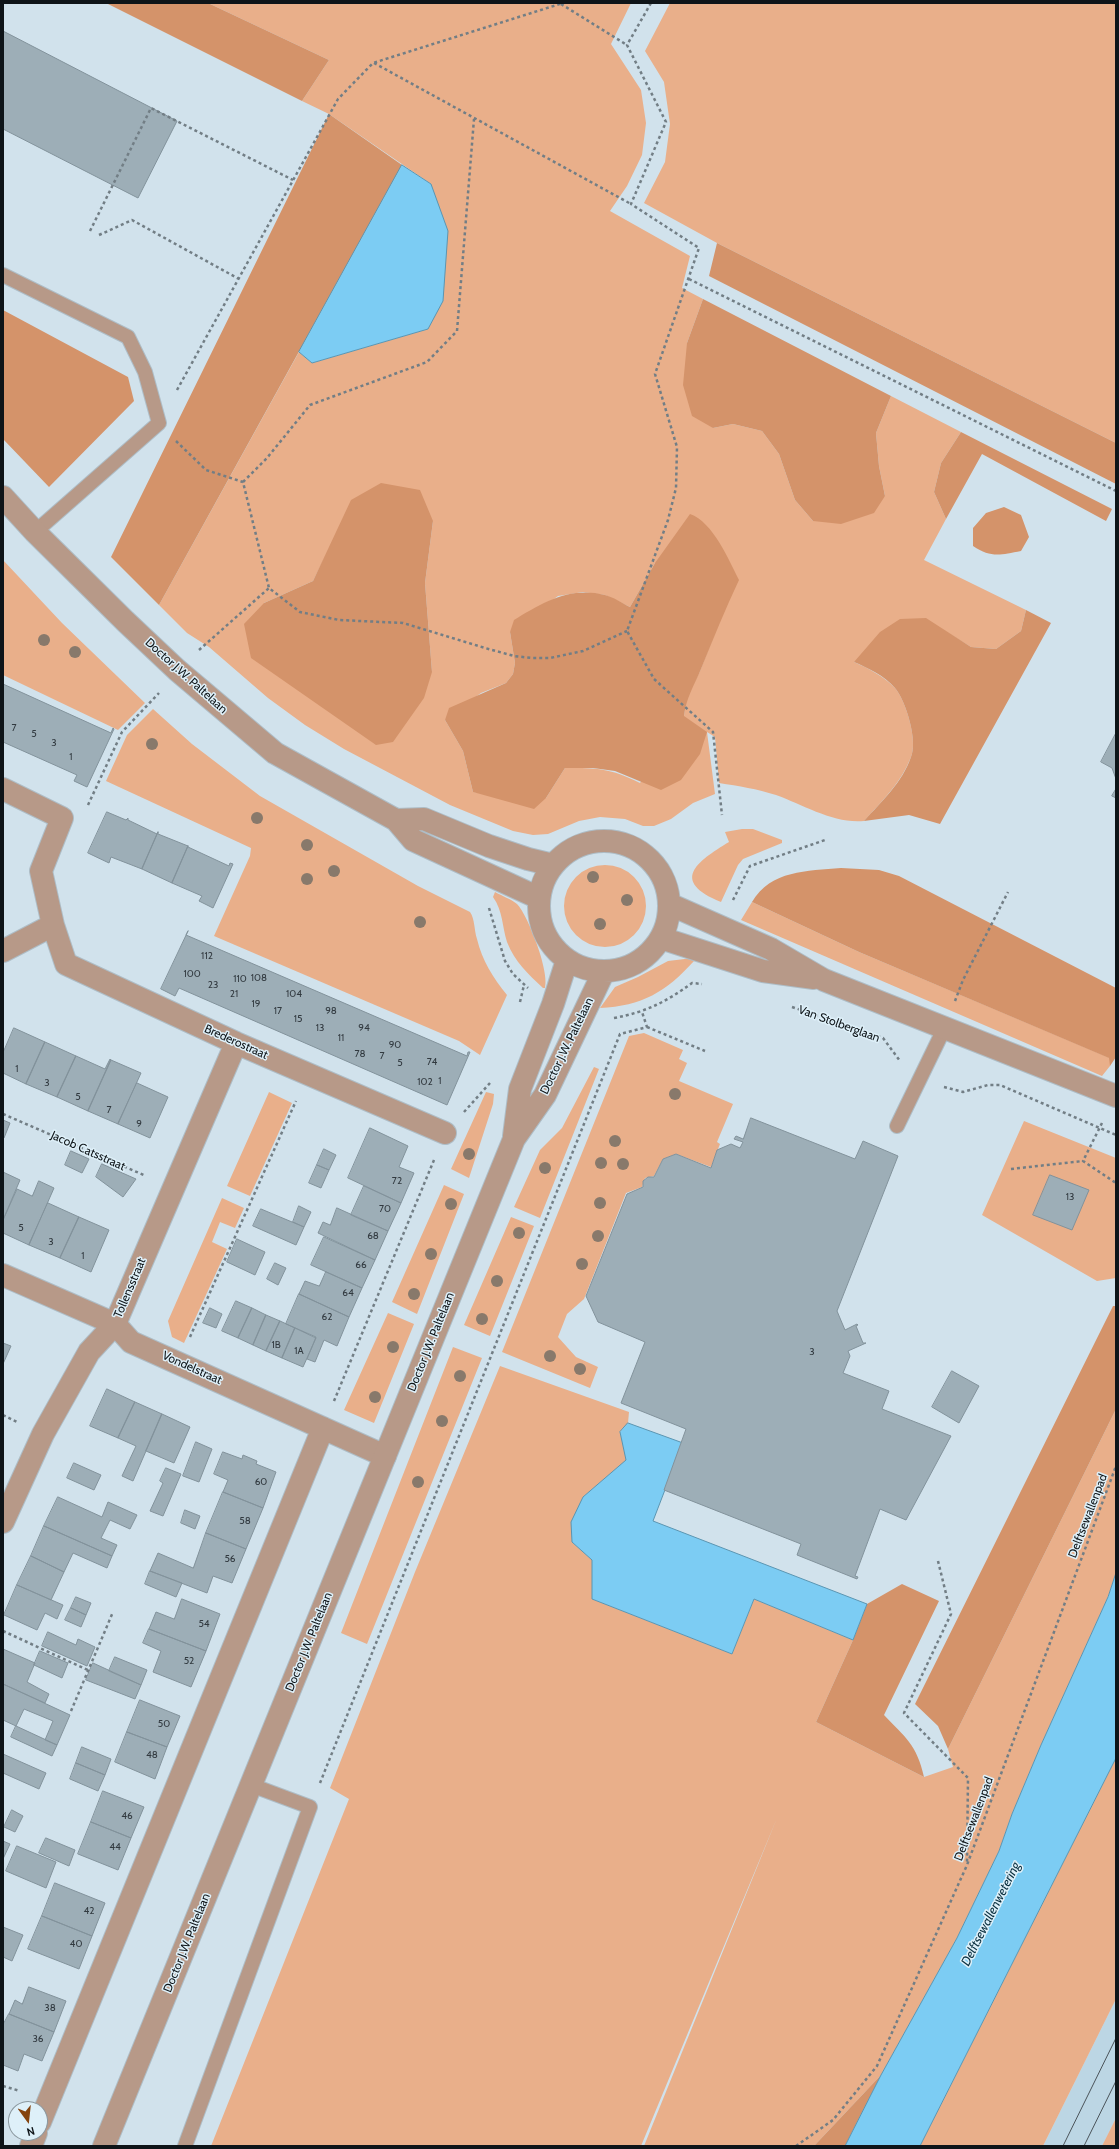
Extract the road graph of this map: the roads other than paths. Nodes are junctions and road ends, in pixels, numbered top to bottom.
1 (3, 275) edge
2 (3, 497) edge
3 (35, 532) junction
4 (3, 789) edge
5 (396, 820) junction
6 (553, 865) junction
7 (539, 898) junction
8 (670, 904) junction
9 (53, 925) junction
10 (661, 938) junction
11 (3, 951) edge
12 (567, 960) junction
13 (604, 971) junction
14 (824, 980) junction
15 (944, 1029) junction
16 (236, 1043) junction
17 (1115, 1095) edge
18 (897, 1126) dead end
19 (445, 1133) road end
20 (514, 1139) junction
21 (3, 1275) edge
22 (115, 1324) junction
23 (323, 1428) junction
24 (385, 1456) junction
25 (3, 1522) edge
26 (251, 1785) junction
27 (48, 2102) edge
28 (104, 2146) edge
29 (185, 2146) edge

1 - 3 lane
2 - 3 street, Doctor J.W. Paltelaan
3 - 5 street, Doctor J.W. Paltelaan
4 - 9 street, Brederostraat
5 - 6 street
5 - 7 street, Doctor J.W. Paltelaan
6 - 7 street
6 - 8 street
7 - 12 street
8 - 10 street
8 - 14 street
9 - 11 street
9 - 16 street, Brederostraat
10 - 13 street
10 - 14 street
12 - 13 street
12 - 20 street, Doctor J.W. Paltelaan
13 - 20 street, Doctor J.W. Paltelaan
14 - 15 street
15 - 17 street
15 - 18 lane
16 - 19 street, Brederostraat
16 - 22 street, Tollensstraat
20 - 24 street, Doctor J.W. Paltelaan
21 - 22 street, Vondelstraat
22 - 23 street, Vondelstraat
22 - 25 street, Tollensstraat
23 - 24 street, Vondelstraat
23 - 27 street
24 - 26 street, Doctor J.W. Paltelaan
26 - 28 street, Doctor J.W. Paltelaan
26 - 29 lane

